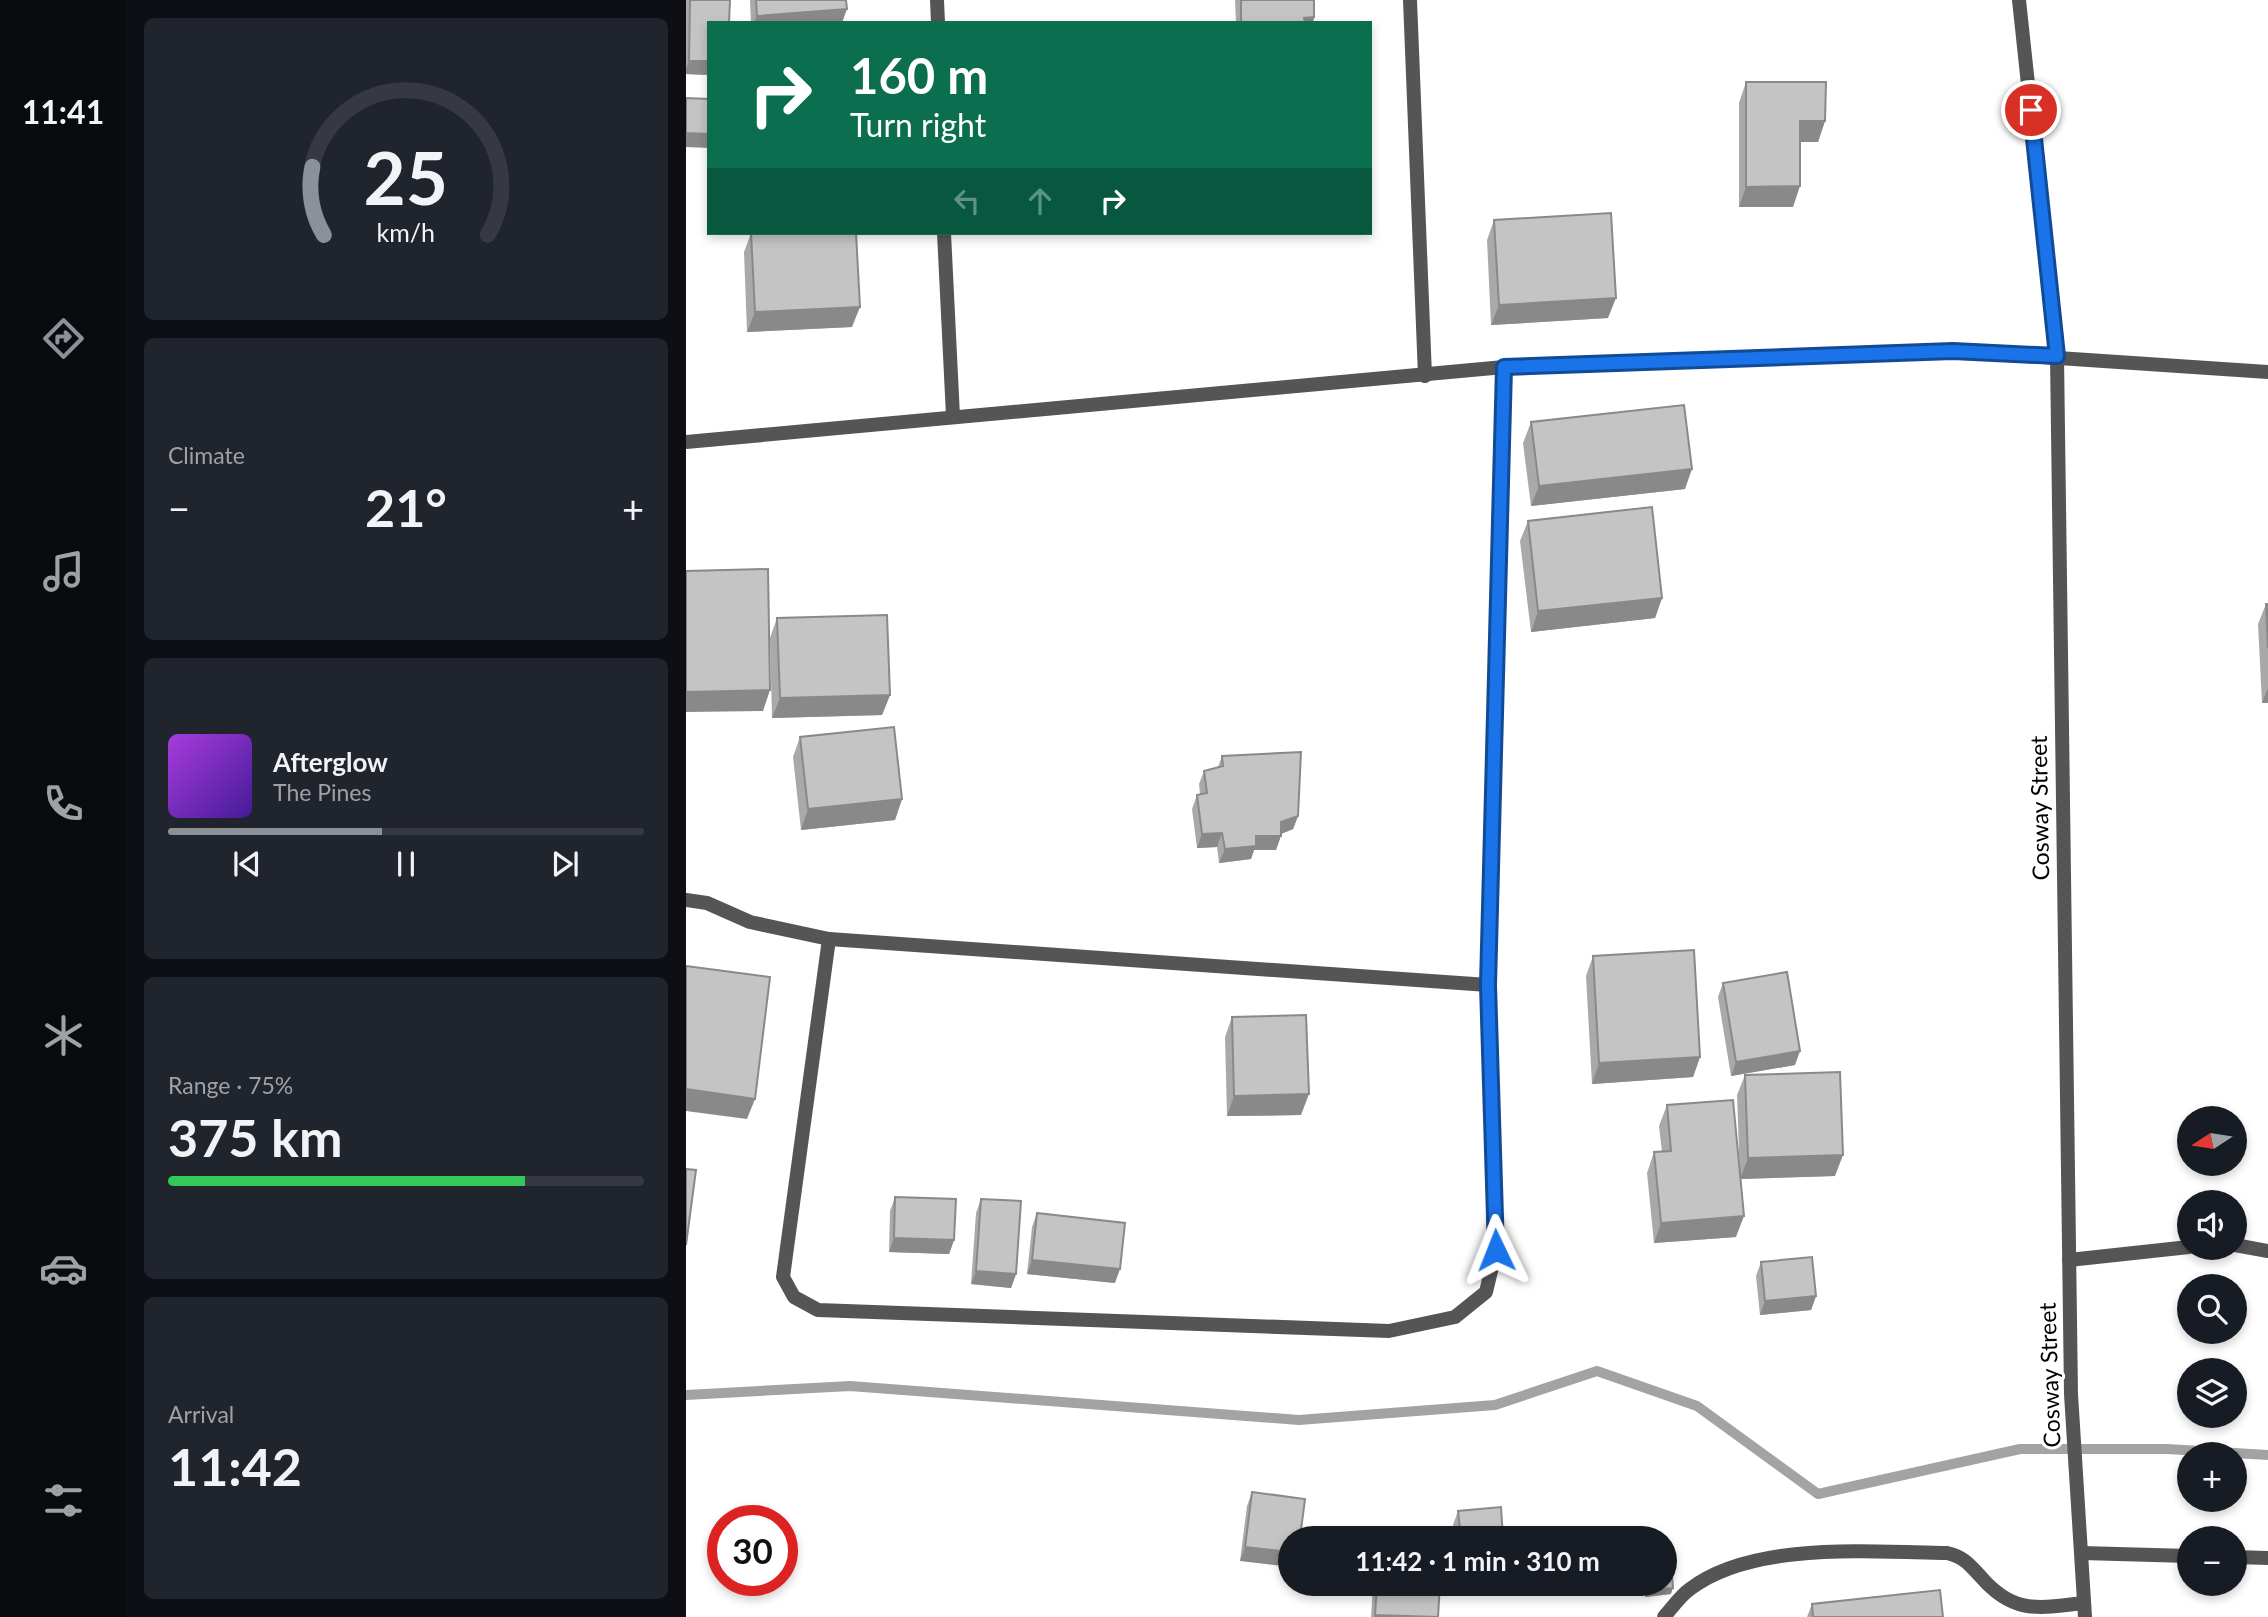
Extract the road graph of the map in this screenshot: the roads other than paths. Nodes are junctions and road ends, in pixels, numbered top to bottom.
1 (937, 0) edge
2 (1410, 0) edge
3 (2020, 0) edge
4 (937, 21) edge
5 (944, 235) edge
6 (2057, 356) junction
7 (1504, 367) junction
8 (2268, 372) edge
9 (1424, 376) junction
10 (954, 416) junction
11 (686, 442) edge
12 (686, 900) edge
13 (829, 939) junction
14 (1488, 985) junction
15 (2247, 1247) edge
16 (2177, 1248) edge
17 (2268, 1251) edge
18 (2069, 1260) junction
19 (2082, 1553) junction
20 (2177, 1556) edge
21 (2247, 1557) edge
22 (2268, 1558) edge
23 (2085, 1610) edge
24 (1664, 1617) edge

1 - 4 street
2 - 9 street
3 - 6 street, Cosway Street
5 - 10 street
6 - 7 street
6 - 8 street
6 - 18 street, Cosway Street
7 - 9 street
7 - 14 street
9 - 10 street
10 - 11 street
12 - 13 street
13 - 14 street
13 - 14 street
15 - 17 street
16 - 18 street
18 - 19 street, Cosway Street
19 - 20 street
19 - 23 street, Cosway Street
21 - 22 street
23 - 24 street

